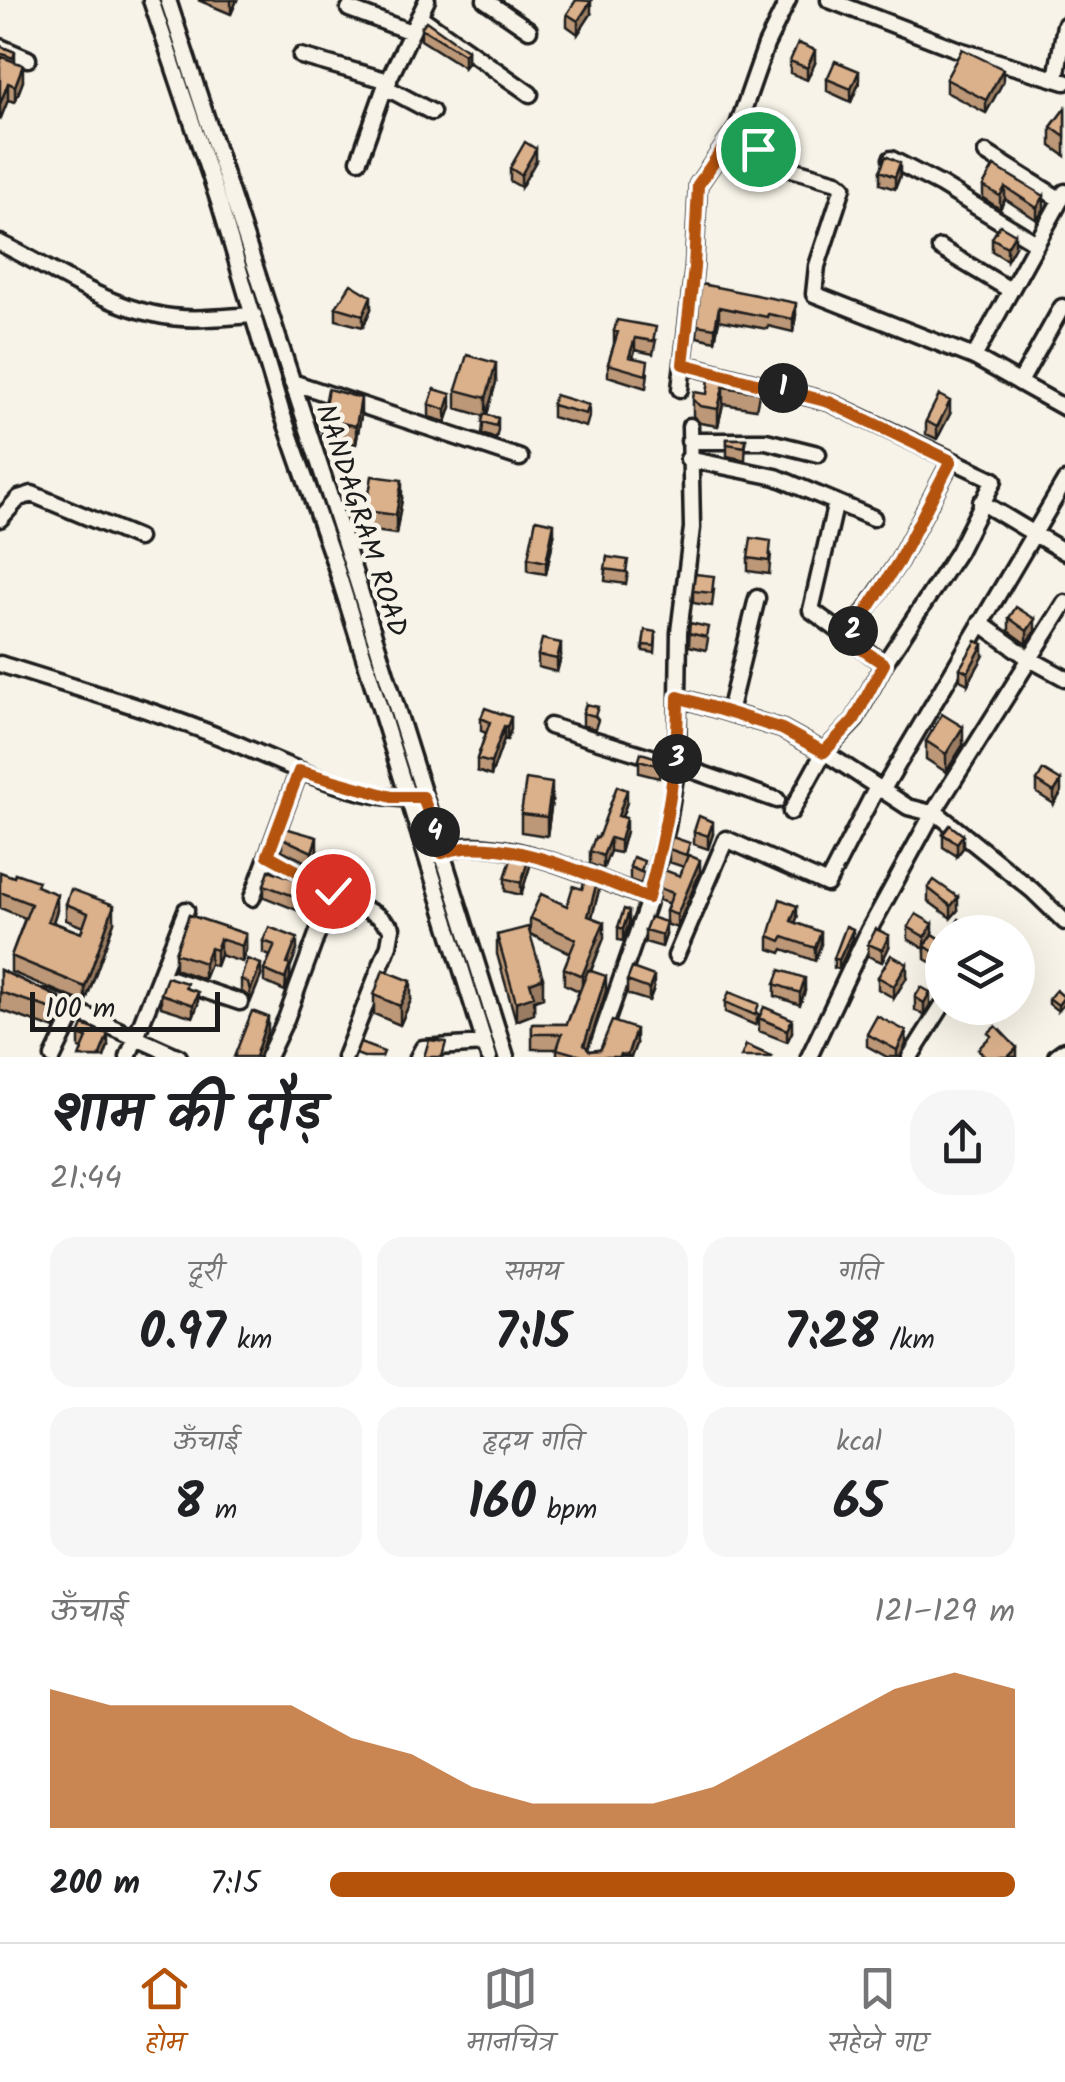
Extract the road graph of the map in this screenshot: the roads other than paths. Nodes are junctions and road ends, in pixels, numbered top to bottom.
1 (151, 0) edge
2 (168, 0) edge
3 (427, 0) edge
4 (484, 0) edge
5 (788, 0) edge
6 (828, 0) edge
7 (349, 9) dead end
8 (419, 16) junction
9 (1065, 25) edge
10 (529, 30) dead end
11 (411, 32) junction
12 (0, 47) edge
13 (302, 56) dead end
14 (28, 58) dead end
15 (1060, 81) edge
16 (387, 84) junction
17 (530, 94) dead end
18 (432, 112) dead end
19 (198, 118) junction
20 (737, 128) junction
21 (986, 153) dead end
22 (890, 159) edge
23 (359, 160) dead end
24 (1063, 196) edge
25 (232, 222) junction
26 (0, 243) edge
27 (1036, 244) junction
28 (940, 248) dead end
29 (1010, 290) junction
30 (1062, 307) dead end
31 (254, 315) junction
32 (974, 357) junction
33 (683, 364) junction
34 (292, 382) junction
35 (1020, 382) junction
36 (680, 388) dead end
37 (1065, 408) edge
38 (818, 454) dead end
39 (520, 458) dead end
40 (688, 459) junction
41 (951, 461) junction
42 (324, 479) junction
43 (1065, 481) edge
44 (307, 485) junction
45 (836, 502) junction
46 (981, 502) junction
47 (873, 518) dead end
48 (0, 519) edge
49 (1034, 534) junction
50 (138, 538) dead end
51 (1065, 552) edge
52 (757, 598) dead end
53 (1065, 603) edge
54 (980, 623) junction
55 (848, 640) junction
56 (1030, 658) junction
57 (0, 664) edge
58 (884, 664) junction
59 (1065, 678) edge
60 (678, 697) junction
61 (729, 712) junction
62 (550, 726) dead end
63 (824, 752) junction
64 (677, 765) junction
65 (299, 771) junction
66 (880, 789) junction
67 (416, 798) junction
68 (777, 800) dead end
69 (791, 812) dead end
70 (934, 814) junction
71 (442, 853) junction
72 (268, 855) junction
73 (427, 858) junction
74 (333, 891) junction
75 (252, 898) dead end
76 (648, 898) junction
77 (186, 910) dead end
78 (1065, 920) edge
79 (676, 956) dead end
80 (160, 976) junction
81 (30, 991) edge
82 (240, 1002) dead end
83 (76, 1009) junction
84 (930, 1025) edge
85 (136, 1037) junction
86 (486, 1050) edge
87 (1065, 1052) edge
88 (53, 1057) edge
89 (128, 1057) edge
90 (179, 1057) edge
91 (268, 1057) edge
92 (345, 1057) edge
93 (418, 1057) edge
94 (506, 1057) edge
95 (594, 1057) edge
96 (808, 1057) edge
97 (910, 1057) edge
98 (1058, 1057) edge

1 - 19 street, NANDAGRAM ROAD
2 - 19 street, NANDAGRAM ROAD
3 - 8 street
4 - 10 street
5 - 20 street
6 - 15 street
7 - 11 street
8 - 11 street
8 - 17 street
9 - 15 street
11 - 16 street
12 - 14 street
13 - 16 street
16 - 18 street
16 - 23 street
19 - 25 street, NANDAGRAM ROAD
20 - 32 street
20 - 33 street
21 - 24 street
22 - 27 street
24 - 27 street
25 - 31 street, NANDAGRAM ROAD
25 - 34 street, NANDAGRAM ROAD
26 - 31 street
27 - 29 street
28 - 29 street
29 - 32 street
30 - 35 street
31 - 44 street, NANDAGRAM ROAD
32 - 35 street
33 - 36 street
33 - 41 street
34 - 39 street
34 - 42 street, NANDAGRAM ROAD
35 - 37 street
38 - 40 street
40 - 45 street
40 - 60 street
41 - 46 street
41 - 55 street
42 - 44 street
42 - 67 street, NANDAGRAM ROAD
43 - 49 street
44 - 67 street, NANDAGRAM ROAD
45 - 47 street
45 - 55 street
46 - 49 street
46 - 58 street
48 - 50 street
49 - 51 street
49 - 54 street
52 - 61 street
53 - 56 street
54 - 56 street
54 - 66 street
55 - 58 street
56 - 59 street
56 - 70 street
57 - 65 street
58 - 63 street
60 - 61 street
60 - 64 street
61 - 63 street
62 - 64 street
63 - 66 street
63 - 69 street
64 - 68 street
64 - 76 street
65 - 67 street
65 - 72 street
66 - 70 street
66 - 79 street
67 - 71 street, NANDAGRAM ROAD
67 - 73 street, NANDAGRAM ROAD
70 - 78 street
70 - 96 street
71 - 73 street
71 - 76 street
71 - 94 street, NANDAGRAM ROAD
72 - 74 street
72 - 75 street
73 - 86 street, NANDAGRAM ROAD
74 - 91 street
74 - 92 street
76 - 95 street
77 - 80 street
80 - 82 street
80 - 85 street
81 - 83 street
83 - 85 street
83 - 88 street
84 - 97 street
85 - 89 street
85 - 90 street
86 - 93 street
87 - 98 main road

